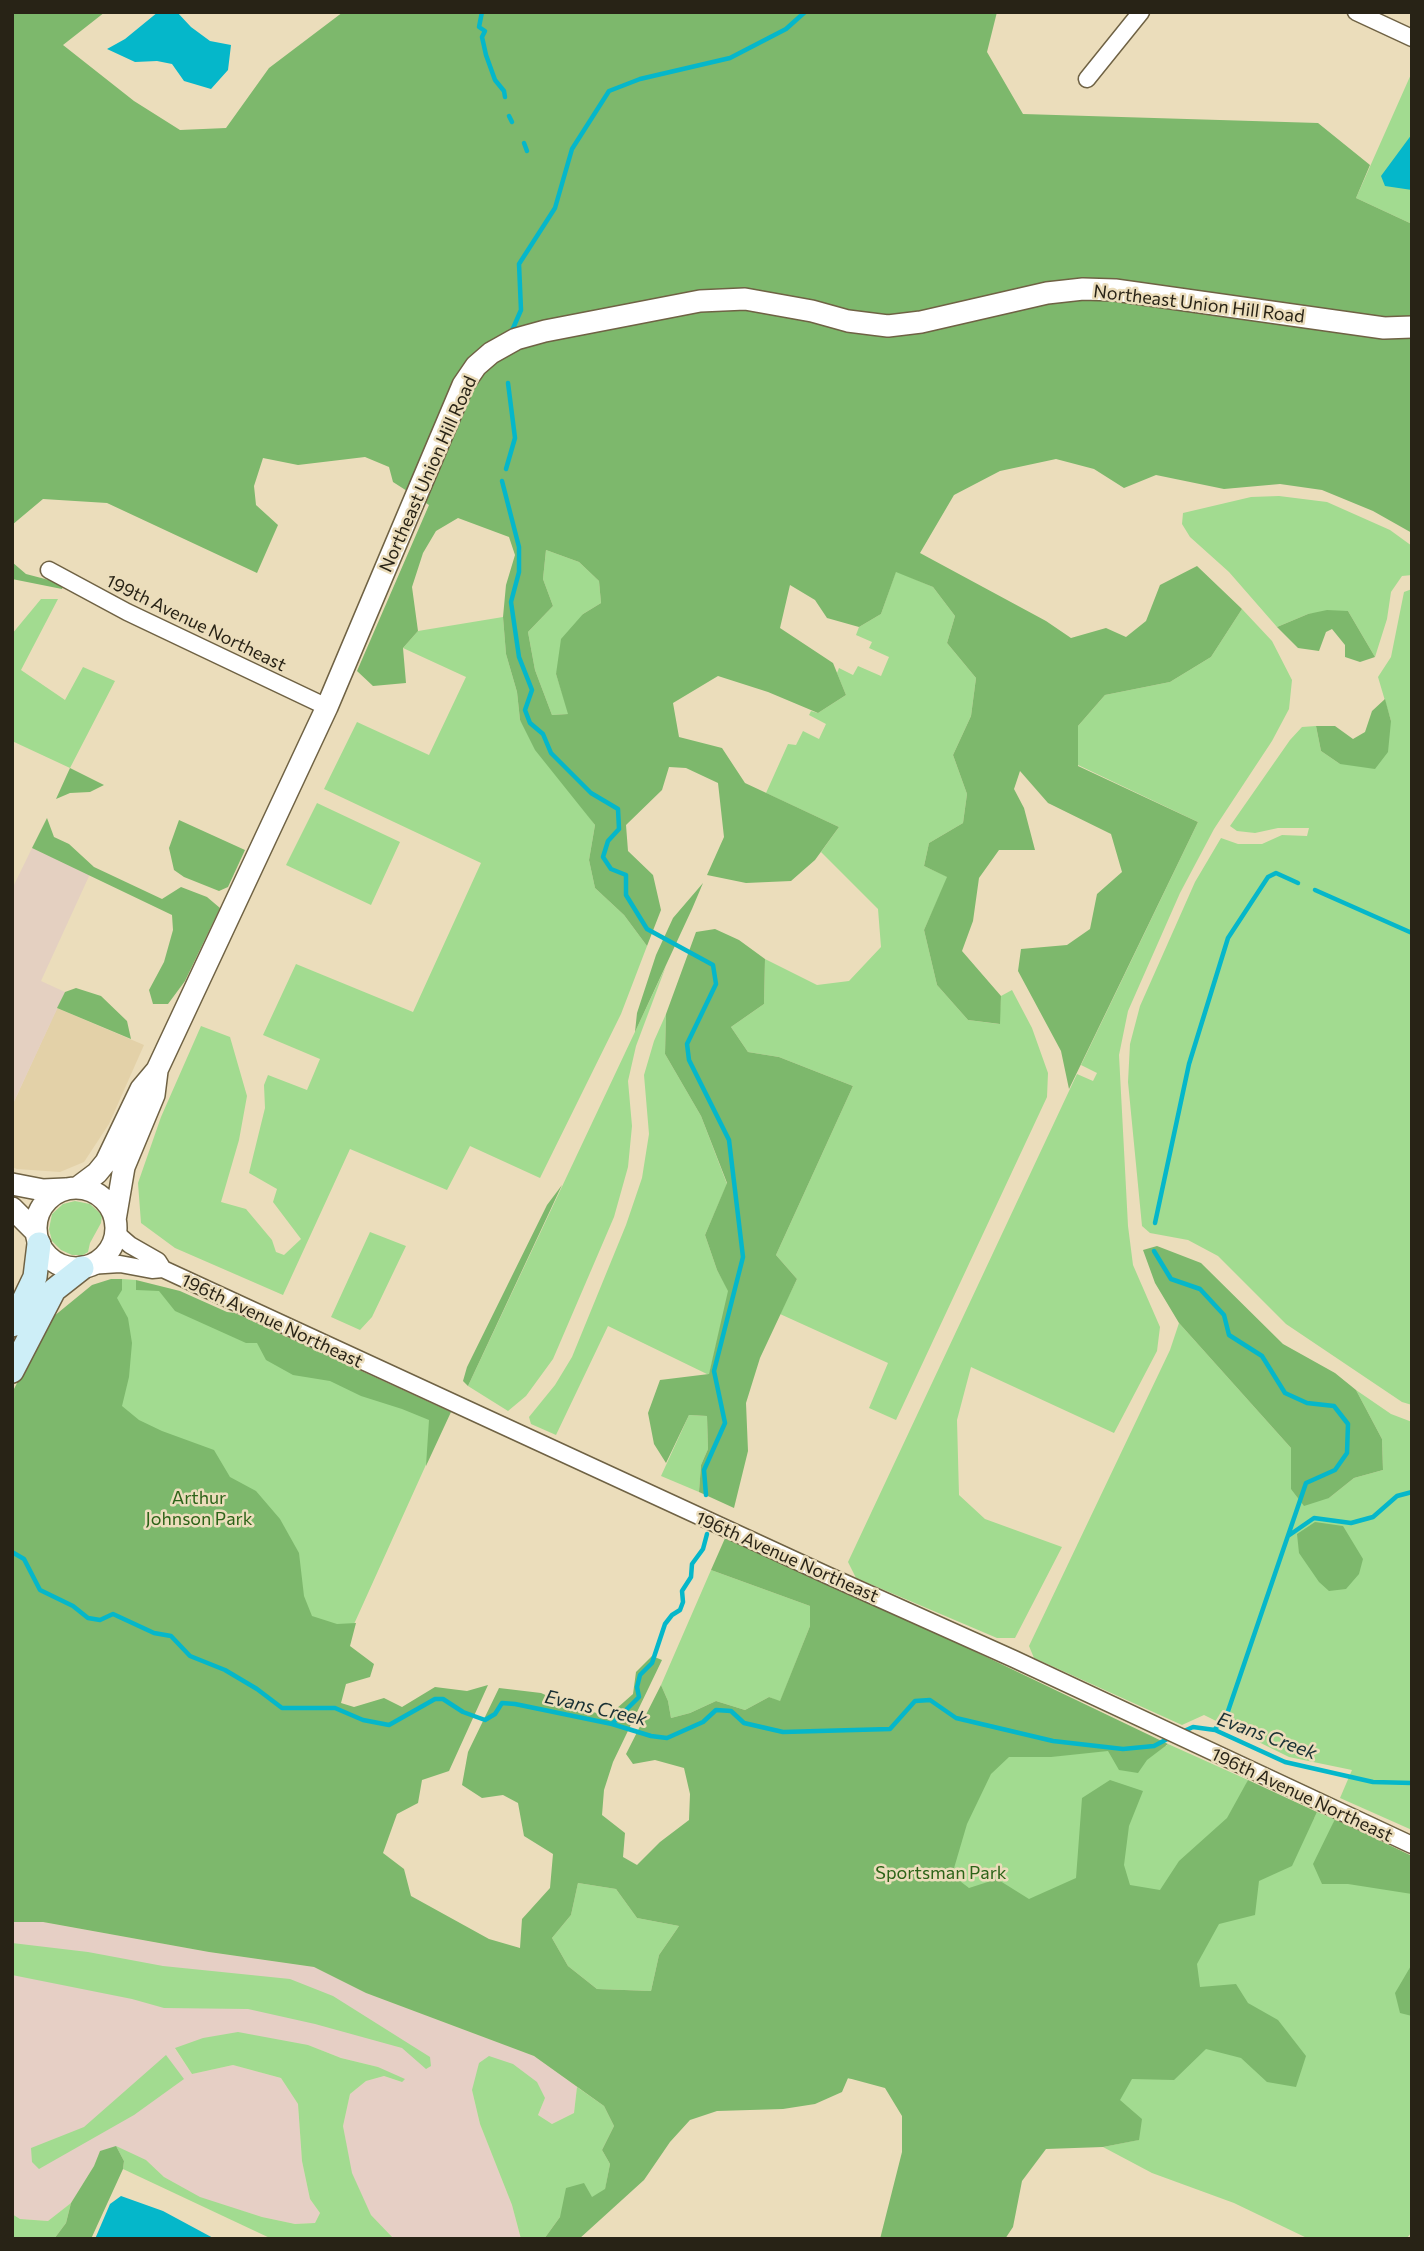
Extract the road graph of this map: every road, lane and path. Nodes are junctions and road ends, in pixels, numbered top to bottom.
1 (1140, 12) edge
2 (1356, 12) edge
3 (1412, 38) edge
4 (1087, 79) dead end
5 (1412, 327) edge
6 (49, 570) dead end
7 (327, 707) junction
8 (157, 1070) junction
9 (12, 1184) edge
10 (72, 1189) junction
11 (12, 1208) edge
12 (115, 1226) junction
13 (37, 1238) junction
14 (86, 1267) junction
15 (163, 1269) junction
16 (12, 1325) edge
17 (12, 1371) edge
18 (1412, 1845) edge

1 - 4 street
2 - 3 street
5 - 7 street, Northeast Union Hill Road
6 - 7 street, 199th Avenue Northeast
7 - 8 street, Northeast Union Hill Road
8 - 10 street, Northeast Union Hill Road
8 - 12 street, Northeast Union Hill Road
9 - 10 street
10 - 12 street
10 - 13 street
11 - 13 street
12 - 14 street
12 - 15 street, 196th Avenue Northeast
13 - 14 street
13 - 16 main road
14 - 15 street, 196th Avenue Northeast
14 - 17 main road
15 - 18 street, 196th Avenue Northeast

